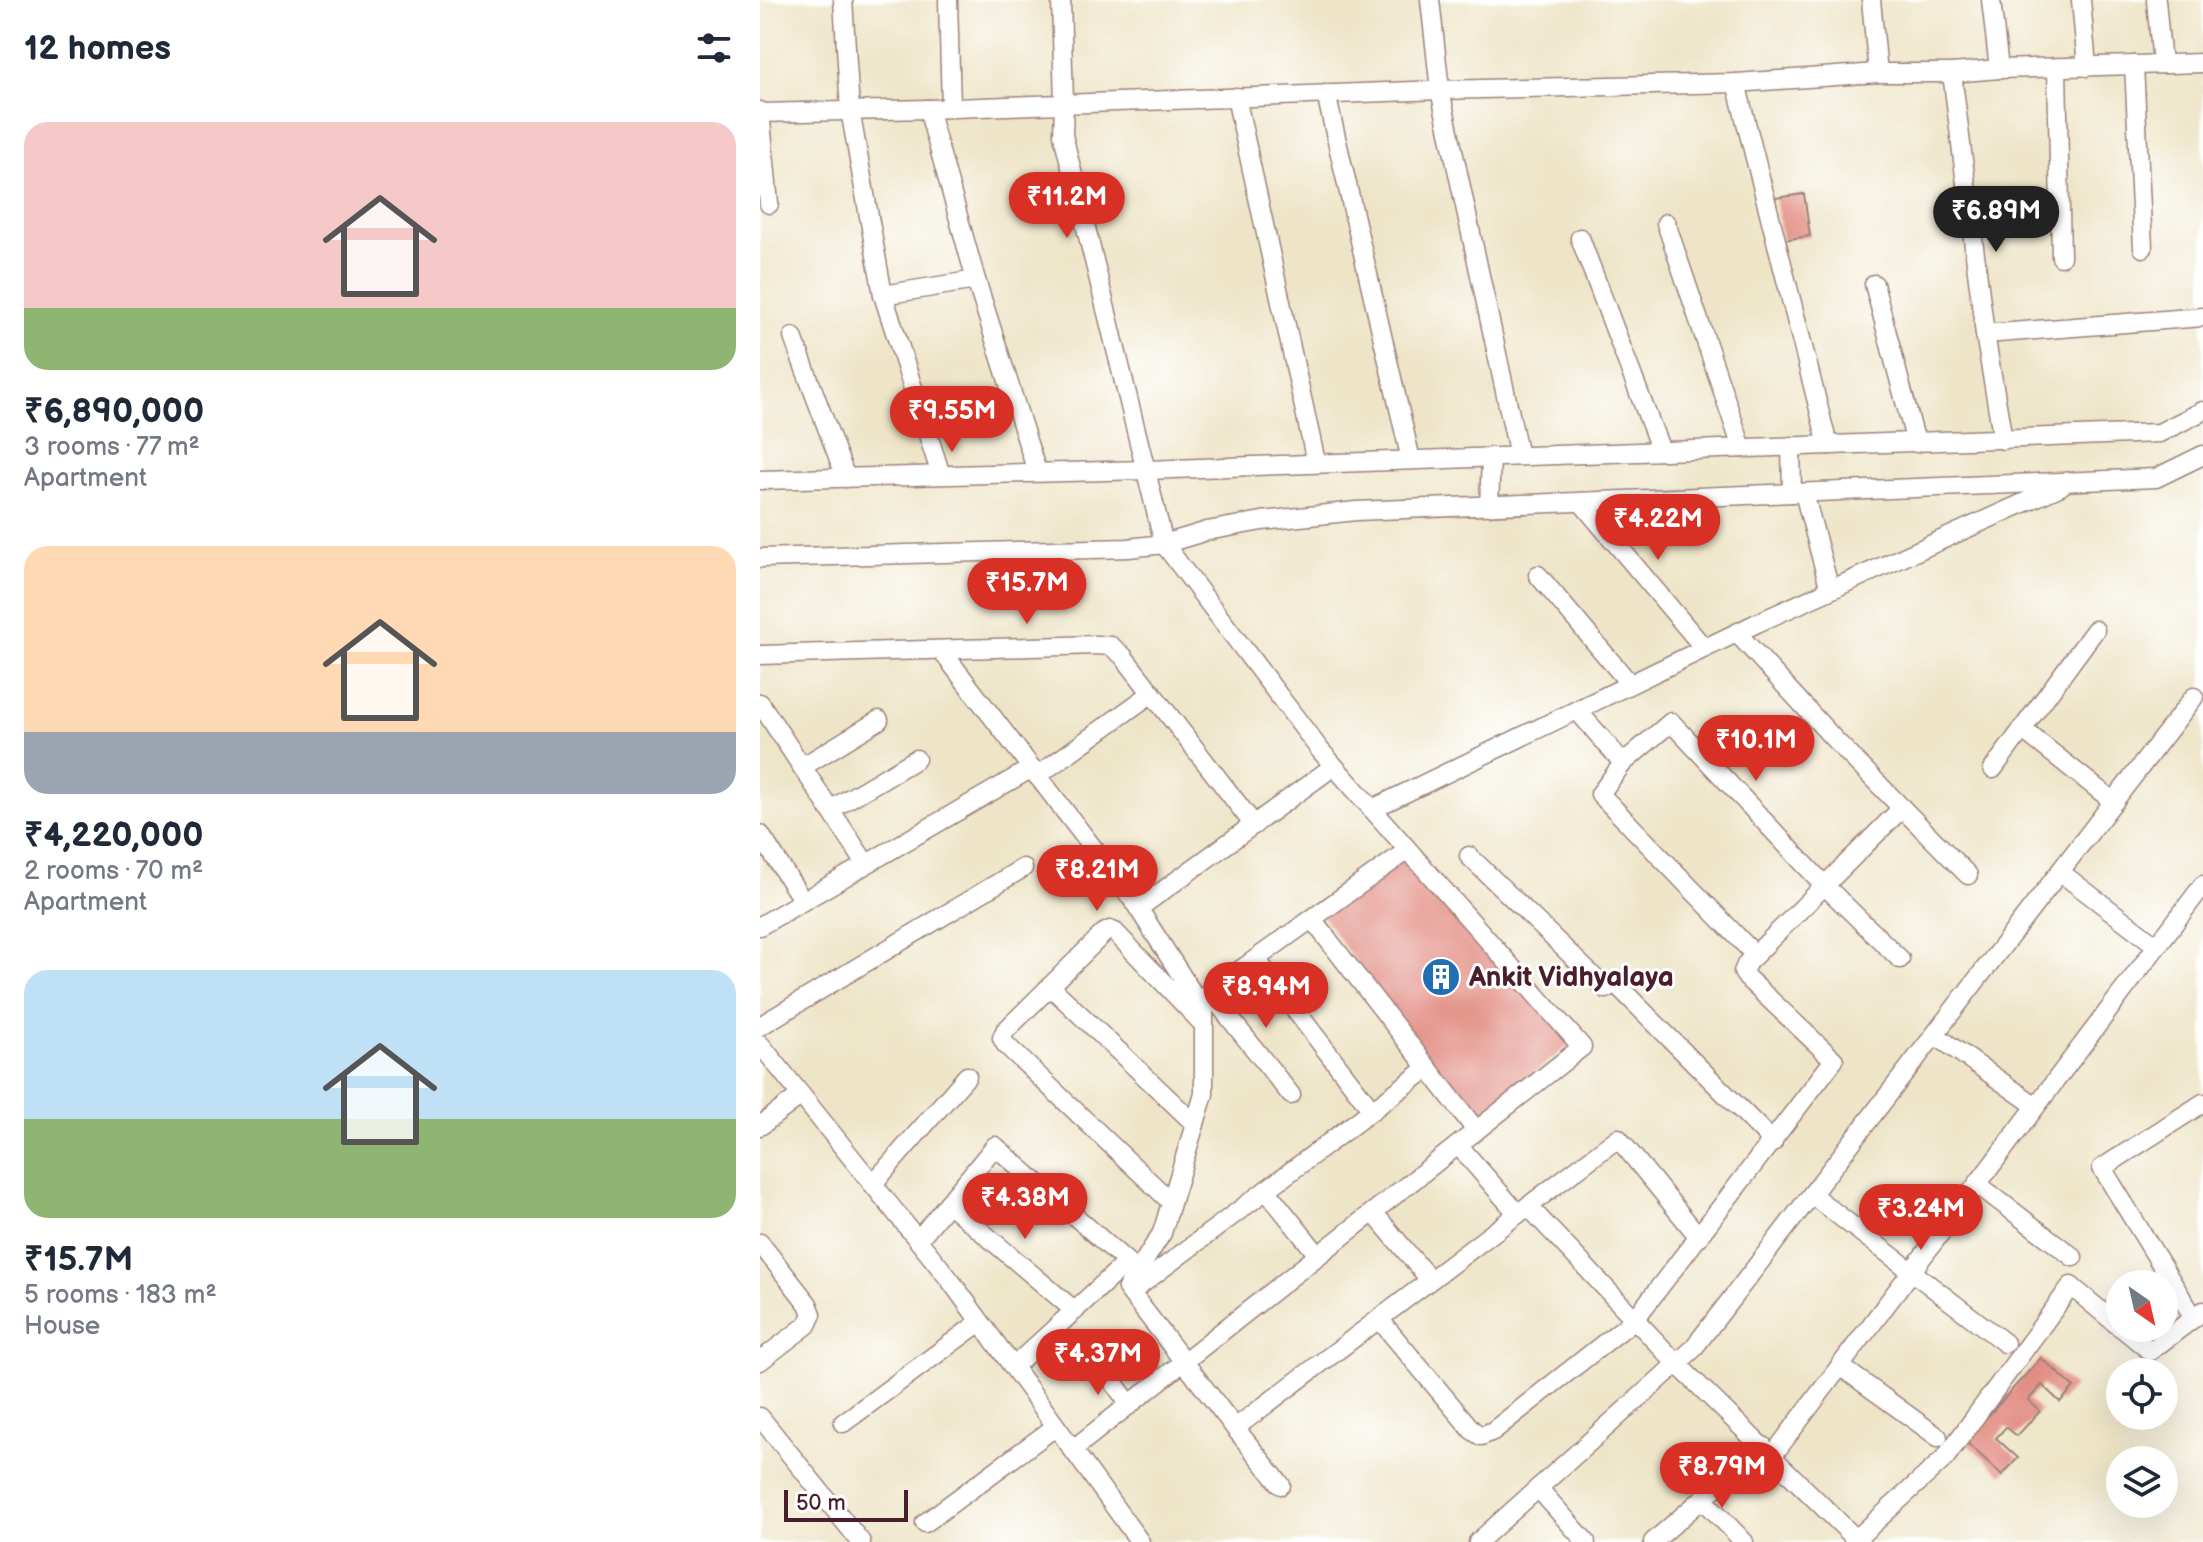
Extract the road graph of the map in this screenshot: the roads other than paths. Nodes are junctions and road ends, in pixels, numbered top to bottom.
1 (843, 0) edge
2 (948, 0) edge
3 (1061, 0) edge
4 (1430, 0) edge
5 (1871, 0) edge
6 (1991, 0) edge
7 (2081, 0) edge
8 (2156, 0) edge
9 (2203, 63) edge
10 (2162, 64) junction
11 (2134, 65) junction
12 (2087, 67) junction
13 (2057, 68) junction
14 (1999, 69) junction
15 (1878, 73) junction
16 (1952, 73) junction
17 (1736, 83) junction
18 (1440, 90) junction
19 (1326, 94) junction
20 (1236, 97) junction
21 (1064, 103) junction
22 (951, 107) junction
23 (928, 109) junction
24 (850, 110) junction
25 (760, 112) edge
26 (769, 204) dead end
27 (1666, 223) dead end
28 (1580, 238) dead end
29 (2143, 248) dead end
30 (2061, 257) dead end
31 (976, 280) junction
32 (1874, 284) dead end
33 (883, 295) junction
34 (2203, 317) edge
35 (1985, 334) junction
36 (793, 337) dead end
37 (2203, 411) edge
38 (2003, 440) junction
39 (1916, 443) junction
40 (1828, 445) junction
41 (1791, 446) junction
42 (1742, 448) junction
43 (1661, 451) junction
44 (2203, 455) edge
45 (1519, 456) junction
46 (1491, 457) junction
47 (1411, 460) junction
48 (1316, 462) junction
49 (1146, 470) junction
50 (1037, 472) junction
51 (941, 475) junction
52 (846, 478) junction
53 (760, 480) edge
54 (2070, 482) junction
55 (1798, 493) junction
56 (1581, 502) junction
57 (1489, 506) junction
58 (1164, 544) junction
59 (760, 558) edge
60 (1538, 575) dead end
61 (1830, 590) junction
62 (2095, 630) dead end
63 (1737, 633) junction
64 (1704, 648) junction
65 (941, 650) junction
66 (760, 655) edge
67 (1630, 684) junction
68 (1152, 693) junction
69 (2194, 697) dead end
70 (760, 703) edge
71 (1577, 710) junction
72 (879, 720) dead end
73 (2022, 729) junction
74 (916, 759) dead end
75 (1623, 763) junction
76 (1334, 766) junction
77 (802, 767) junction
78 (1993, 769) dead end
79 (1034, 772) junction
80 (2114, 802) junction
81 (1902, 808) junction
82 (1372, 809) junction
83 (830, 810) junction
84 (1254, 825) junction
85 (760, 834) edge
86 (1408, 850) junction
87 (1469, 856) dead end
88 (866, 864) junction
89 (1023, 868) dead end
90 (2060, 872) junction
91 (1968, 875) dead end
92 (2203, 885) edge
93 (1825, 886) junction
94 (803, 901) junction
95 (1139, 908) junction
96 (1312, 919) junction
97 (760, 926) edge
98 (2157, 946) junction
99 (1755, 955) junction
100 (1256, 959) junction
101 (1900, 959) dead end
102 (1050, 986) junction
103 (1203, 997) junction
104 (1204, 1025) junction
105 (760, 1026) edge
106 (1935, 1035) junction
107 (760, 1044) edge
108 (1428, 1068) junction
109 (967, 1076) dead end
110 (801, 1095) junction
111 (1291, 1095) dead end
112 (2203, 1103) edge
113 (2036, 1106) junction
114 (1372, 1110) junction
115 (1195, 1124) junction
116 (760, 1126) edge
117 (1476, 1130) junction
118 (1773, 1142) junction
119 (1458, 1145) junction
120 (873, 1184) junction
121 (1977, 1184) junction
122 (1266, 1190) junction
123 (1812, 1195) junction
124 (1171, 1202) junction
125 (948, 1203) junction
126 (1523, 1210) junction
127 (1373, 1212) junction
128 (1699, 1237) junction
129 (918, 1240) junction
130 (760, 1243) edge
131 (1318, 1255) junction
132 (2073, 1257) dead end
133 (1912, 1271) junction
134 (1430, 1280) junction
135 (1131, 1292) junction
136 (1075, 1311) junction
137 (2106, 1315) edge
138 (2198, 1315) edge
139 (1379, 1319) junction
140 (1635, 1319) junction
141 (980, 1322) junction
142 (2178, 1330) edge
143 (2139, 1342) edge
144 (2162, 1342) edge
145 (2005, 1343) dead end
146 (760, 1361) edge
147 (1184, 1362) junction
148 (1100, 1364) dead end
149 (1677, 1364) junction
150 (1840, 1366) junction
151 (1013, 1367) junction
152 (1130, 1405) junction
153 (760, 1417) edge
154 (843, 1423) dead end
155 (1055, 1427) junction
156 (1235, 1428) junction
157 (1938, 1437) dead end
158 (1072, 1450) junction
159 (1768, 1451) junction
160 (1281, 1485) dead end
161 (1538, 1488) junction
162 (1703, 1499) junction
163 (925, 1523) dead end
164 (1855, 1541) edge
165 (861, 1542) edge
166 (1140, 1542) edge
167 (1478, 1542) edge
168 (1586, 1542) edge
169 (1653, 1542) edge
170 (1744, 1542) edge

1 - 24 street
2 - 22 street
3 - 21 street
4 - 18 street
5 - 15 street
6 - 14 street
7 - 12 street
8 - 10 street
9 - 10 street
10 - 11 street
11 - 12 street
11 - 29 street
12 - 13 street
13 - 14 street
13 - 30 street
14 - 16 street
15 - 16 street
15 - 17 street
16 - 35 street
17 - 18 street
17 - 40 street
18 - 19 street
18 - 45 street
19 - 20 street
19 - 47 street
20 - 21 street
20 - 48 street
21 - 22 street
21 - 49 street
22 - 23 street
23 - 24 street
23 - 31 street
24 - 25 street
24 - 33 street
25 - 26 street
27 - 42 street
28 - 43 street
31 - 33 street
31 - 50 street
32 - 39 street
33 - 51 street
34 - 35 street
35 - 38 street
36 - 52 street
37 - 38 street
38 - 39 street
39 - 40 street
40 - 41 street
41 - 42 street
41 - 55 street
42 - 43 street
43 - 45 street
44 - 54 street
45 - 46 street
46 - 47 street
46 - 57 street
47 - 48 street
48 - 49 street
49 - 50 street
49 - 58 street
50 - 51 street
51 - 52 street
52 - 53 street
54 - 55 street
54 - 61 street
55 - 56 street
55 - 61 street
56 - 57 street
56 - 64 street
57 - 58 street
58 - 59 street
58 - 76 street
60 - 67 street
61 - 63 street
62 - 73 street
63 - 64 street
63 - 81 street
64 - 67 street
65 - 66 street
65 - 68 street
65 - 79 street
67 - 71 street
68 - 79 street
68 - 84 street
69 - 80 street
70 - 77 street
71 - 75 street
71 - 82 street
72 - 77 street
73 - 78 street
73 - 80 street
74 - 83 street
75 - 93 street
75 - 99 street
76 - 82 street
76 - 84 street
77 - 83 street
79 - 88 street
79 - 95 street
80 - 90 street
81 - 91 street
81 - 93 street
82 - 86 street
83 - 88 street
84 - 95 street
85 - 94 street
86 - 96 street
86 - 117 street
87 - 118 street
88 - 94 street
89 - 105 street
90 - 98 street
90 - 106 street
92 - 98 street
93 - 99 street
93 - 101 street
94 - 97 street
95 - 103 street
96 - 100 street
96 - 108 street
98 - 113 street
99 - 118 street
100 - 103 street
100 - 114 street
102 - 104 street
102 - 115 street
102 - 124 street
103 - 104 street
103 - 111 street
104 - 115 street
106 - 113 street
106 - 123 street
107 - 110 street
108 - 114 street
108 - 117 street
109 - 120 street
110 - 116 street
110 - 120 street
112 - 138 street
113 - 121 street
114 - 122 street
115 - 124 street
117 - 119 street
118 - 128 street
119 - 126 street
119 - 127 street
120 - 129 street
121 - 132 street
121 - 133 street
122 - 131 street
122 - 135 street
123 - 133 street
123 - 149 street
124 - 135 street
125 - 129 street
125 - 136 street
125 - 136 street
126 - 128 street
126 - 134 street
126 - 140 street
127 - 131 street
127 - 134 street
128 - 140 street
129 - 141 street
130 - 146 street
131 - 147 street
133 - 145 street
133 - 150 street
134 - 139 street
135 - 147 street
136 - 151 street
137 - 164 street
138 - 142 street
139 - 140 street
139 - 156 street
140 - 149 street
141 - 151 street
141 - 154 street
143 - 144 street
147 - 152 street
147 - 156 street
148 - 152 street
149 - 159 street
149 - 161 street
150 - 157 street
150 - 159 street
151 - 155 street
152 - 158 street
153 - 165 street
155 - 158 street
155 - 163 street
156 - 160 street
158 - 166 street
159 - 162 street
159 - 164 street
161 - 167 street
161 - 168 street
162 - 169 street
162 - 170 street

